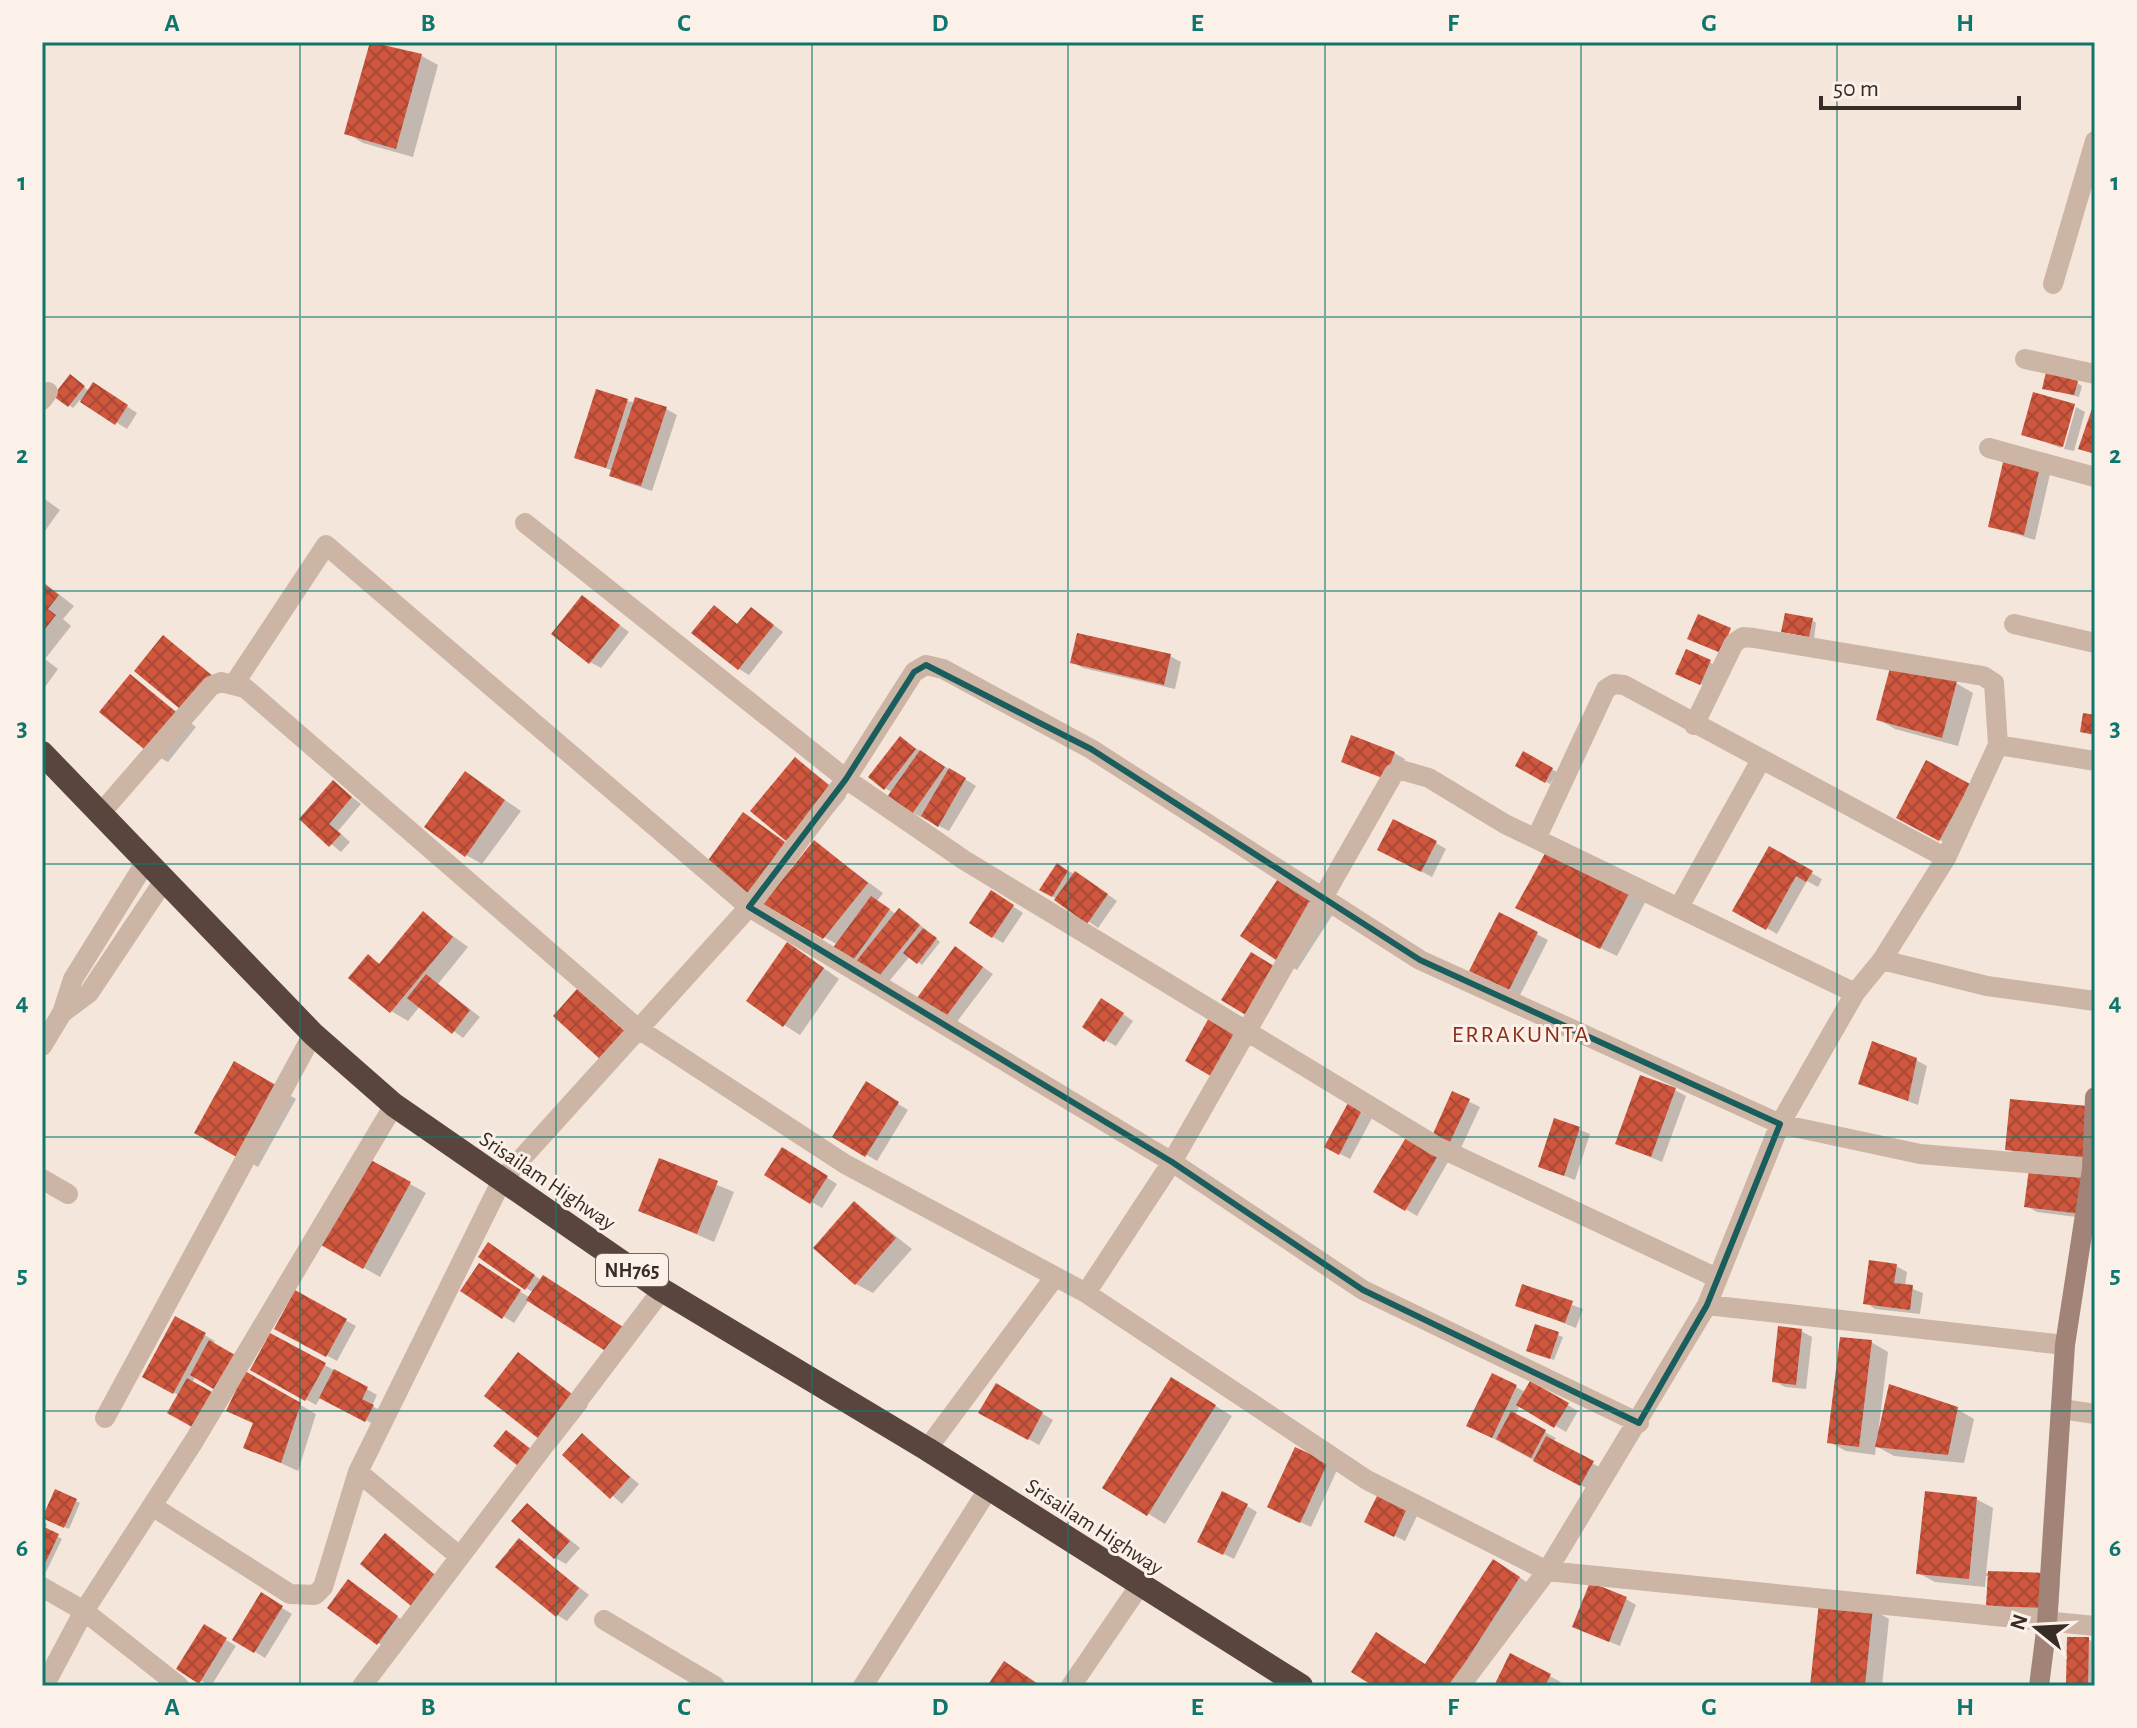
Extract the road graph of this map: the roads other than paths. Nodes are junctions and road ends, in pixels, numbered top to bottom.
1 (2095, 141) edge
2 (2053, 284) dead end
3 (2025, 359) dead end
4 (2095, 374) edge
5 (1989, 448) dead end
6 (2095, 477) edge
7 (525, 523) dead end
8 (2014, 624) dead end
9 (2095, 643) edge
10 (234, 684) junction
11 (1694, 725) junction
12 (1998, 745) junction
13 (42, 753) edge
14 (1761, 760) junction
15 (2095, 761) edge
16 (846, 779) junction
17 (100, 814) junction
18 (1537, 837) junction
19 (1946, 858) junction
20 (147, 860) junction
21 (165, 879) junction
22 (1326, 898) junction
23 (749, 907) junction
24 (1679, 907) junction
25 (1882, 960) junction
26 (1855, 993) junction
27 (2095, 1001) edge
28 (62, 1013) junction
29 (637, 1028) junction
30 (1247, 1029) junction
31 (313, 1034) junction
32 (42, 1046) edge
33 (2095, 1097) edge
34 (394, 1105) junction
35 (1780, 1124) junction
36 (1172, 1162) junction
37 (2094, 1169) edge
38 (42, 1179) edge
39 (502, 1180) junction
40 (68, 1194) dead end
41 (1054, 1278) junction
42 (1717, 1278) junction
43 (662, 1290) junction
44 (1086, 1293) junction
45 (1707, 1305) junction
46 (2065, 1345) junction
47 (2062, 1409) junction
48 (2095, 1414) edge
49 (105, 1418) dead end
50 (1639, 1423) junction
51 (927, 1449) junction
52 (358, 1472) junction
53 (989, 1488) junction
54 (152, 1506) junction
55 (459, 1556) junction
56 (1547, 1571) junction
57 (1140, 1585) junction
58 (42, 1587) edge
59 (84, 1611) junction
60 (604, 1620) dead end
61 (2047, 1623) junction
62 (2095, 1626) edge
63 (44, 1686) edge
64 (179, 1686) edge
65 (362, 1686) edge
66 (715, 1686) edge
67 (863, 1686) edge
68 (1071, 1686) edge
69 (1301, 1686) edge
70 (1460, 1686) edge
71 (2039, 1686) edge

1 - 2 street
3 - 4 street
5 - 6 street
7 - 16 street
8 - 9 street
10 - 17 street
10 - 23 street
10 - 29 street
11 - 12 street
11 - 14 street
11 - 18 street
12 - 15 street
12 - 19 street
13 - 17 highway, Srisailam Highway / NH765
14 - 19 street
14 - 24 street
16 - 22 street
16 - 23 street
16 - 30 street
17 - 20 highway, Srisailam Highway / NH765
18 - 22 street
18 - 24 street
19 - 25 street
20 - 21 highway, Srisailam Highway / NH765
20 - 28 street
21 - 28 street
21 - 31 highway, Srisailam Highway / NH765
22 - 30 street
22 - 35 street
23 - 29 street
23 - 36 street
24 - 26 street
25 - 26 street
25 - 27 street
26 - 35 street
28 - 32 street
29 - 39 street
29 - 41 street
30 - 36 street
30 - 42 street
31 - 34 highway, Srisailam Highway / NH765
31 - 49 street
33 - 37 street
34 - 39 highway, Srisailam Highway / NH765
34 - 54 street
35 - 37 street
35 - 42 street
36 - 44 street
36 - 50 street
37 - 46 street
38 - 40 street
39 - 43 highway, Srisailam Highway / NH765
39 - 52 street
41 - 44 street
41 - 51 street
42 - 45 street
43 - 51 highway, Srisailam Highway / NH765
43 - 55 street
44 - 56 street
45 - 46 street
45 - 50 street
46 - 47 street
47 - 48 street
47 - 61 street
50 - 56 street
51 - 53 highway, Srisailam Highway / NH765
52 - 54 street
52 - 55 street
53 - 57 highway, Srisailam Highway / NH765
53 - 67 street
54 - 59 street
55 - 65 street
56 - 61 street
56 - 70 street
57 - 68 street
57 - 69 highway, Srisailam Highway / NH765
58 - 59 street
59 - 63 street
59 - 64 street
60 - 66 street
61 - 62 street
61 - 71 street

